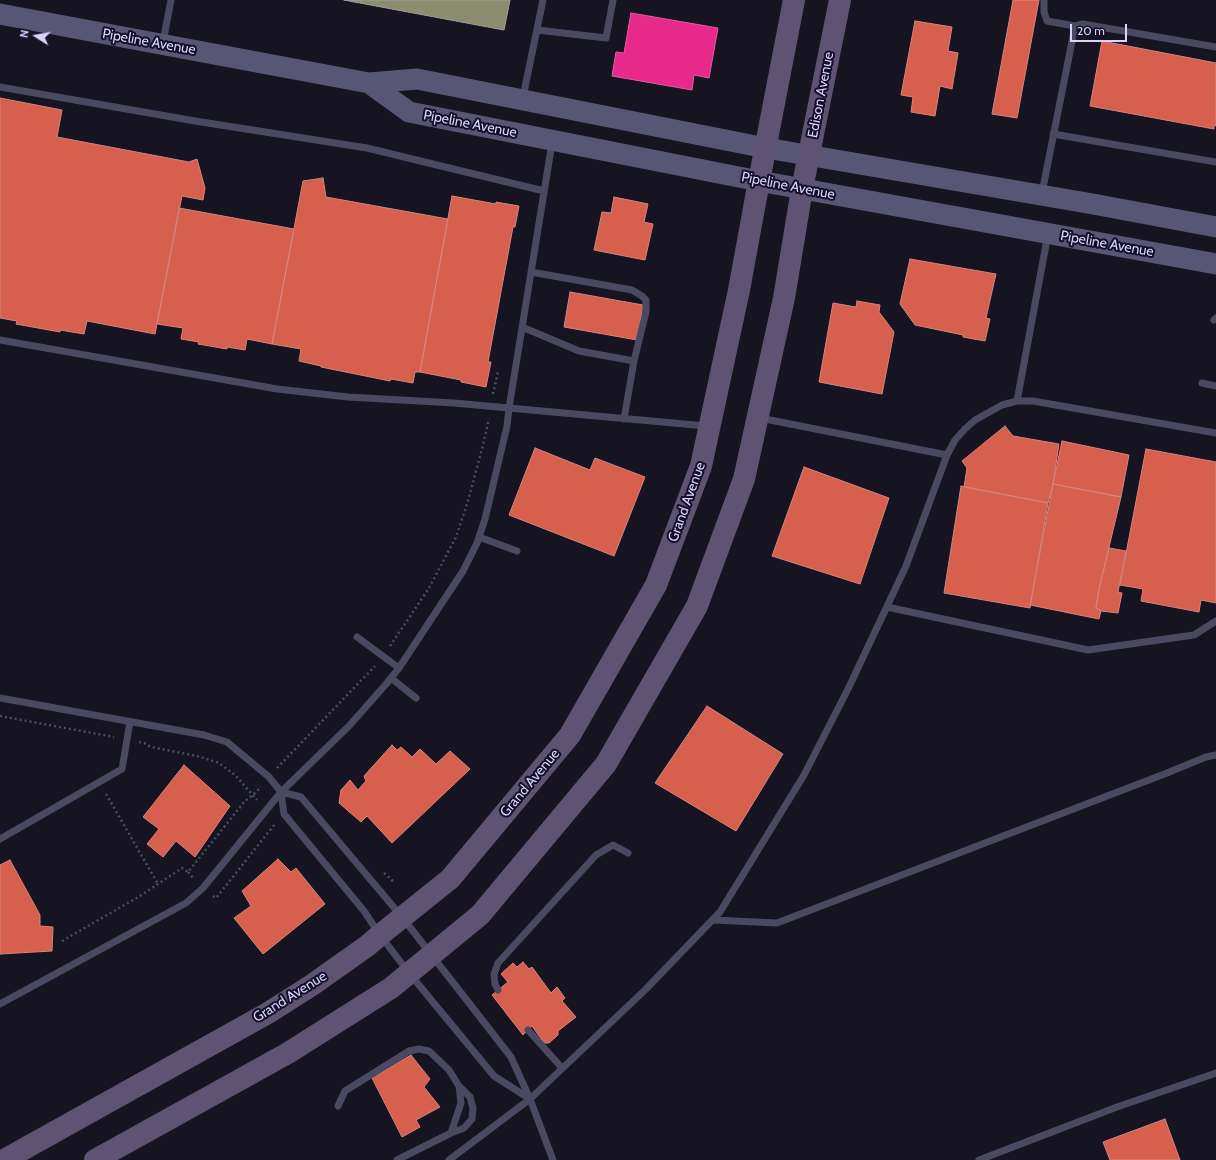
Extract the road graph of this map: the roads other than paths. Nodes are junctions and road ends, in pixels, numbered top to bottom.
1 (171, 0) edge
2 (543, 0) edge
3 (613, 0) edge
4 (794, 0) edge
5 (840, 0) edge
6 (1044, 0) edge
7 (0, 14) edge
8 (1076, 26) junction
9 (537, 30) junction
10 (162, 44) junction
11 (1216, 47) edge
12 (369, 82) junction
13 (0, 87) edge
14 (522, 100) junction
15 (1053, 134) junction
16 (553, 140) junction
17 (766, 148) junction
18 (809, 155) junction
19 (1216, 162) edge
20 (759, 181) junction
21 (802, 189) junction
22 (544, 191) junction
23 (1041, 195) junction
24 (1216, 226) edge
25 (1048, 234) junction
26 (1216, 264) edge
27 (531, 272) junction
28 (522, 327) junction
29 (0, 340) edge
30 (634, 361) junction
31 (1202, 383) dead end
32 (1216, 386) edge
33 (1017, 401) junction
34 (509, 408) junction
35 (758, 417) junction
36 (624, 419) junction
37 (710, 426) junction
38 (1216, 433) edge
39 (947, 455) junction
40 (479, 537) junction
41 (517, 551) dead end
42 (887, 607) junction
43 (1216, 621) edge
44 (357, 637) dead end
45 (399, 668) junction
46 (391, 678) junction
47 (0, 698) edge
48 (416, 698) dead end
49 (130, 722) junction
50 (1216, 755) edge
51 (281, 792) junction
52 (0, 839) edge
53 (628, 853) dead end
54 (402, 918) junction
55 (713, 920) junction
56 (380, 935) junction
57 (431, 955) junction
58 (409, 973) junction
59 (498, 990) dead end
60 (0, 1004) edge
61 (528, 1030) dead end
62 (562, 1068) junction
63 (1216, 1073) edge
64 (460, 1086) junction
65 (530, 1099) junction
66 (338, 1106) dead end
67 (451, 1133) junction
68 (4, 1160) edge
69 (95, 1160) edge
70 (397, 1160) edge
71 (448, 1160) edge
72 (553, 1160) edge
73 (979, 1160) edge

1 - 10 lane
2 - 9 lane
3 - 9 lane
4 - 17 main road
5 - 18 main road, Edison Avenue
6 - 8 lane
7 - 10 main road, Pipeline Avenue
8 - 11 lane
8 - 15 lane
9 - 14 lane
10 - 12 main road, Pipeline Avenue
12 - 14 main road, Pipeline Avenue
12 - 16 main road, Pipeline Avenue
13 - 22 lane
14 - 17 main road, Pipeline Avenue
15 - 19 lane
15 - 23 lane
16 - 20 main road, Pipeline Avenue
16 - 22 lane
17 - 18 main road, Pipeline Avenue
17 - 20 main road
18 - 21 main road, Edison Avenue
18 - 23 main road, Pipeline Avenue
20 - 21 main road, Pipeline Avenue
20 - 37 main road, Grand Avenue
21 - 25 main road, Pipeline Avenue
21 - 35 main road
22 - 27 lane
23 - 24 main road, Pipeline Avenue
25 - 26 main road, Pipeline Avenue
25 - 33 lane
27 - 28 lane
27 - 30 lane
28 - 30 lane
28 - 34 lane
29 - 34 lane
30 - 36 lane
31 - 32 lane
33 - 38 lane
33 - 39 lane
34 - 36 lane
34 - 40 lane
35 - 39 lane
35 - 57 main road
36 - 37 lane
37 - 54 main road, Grand Avenue
39 - 42 lane
40 - 41 lane
40 - 45 lane
42 - 43 lane
42 - 55 lane
44 - 45 lane
45 - 46 lane
46 - 48 lane
46 - 51 lane
47 - 49 lane
49 - 51 lane
49 - 52 lane
50 - 55 lane
51 - 54 lane
51 - 56 lane
51 - 60 lane
53 - 59 lane
54 - 56 main road, Grand Avenue
54 - 57 lane
55 - 62 lane
56 - 58 lane
56 - 68 main road, Grand Avenue
57 - 58 main road
57 - 65 lane
58 - 65 lane
58 - 69 main road
61 - 62 lane
62 - 65 lane
63 - 73 lane
64 - 66 lane
64 - 67 lane
64 - 67 lane
65 - 71 lane
65 - 72 lane
67 - 70 lane

